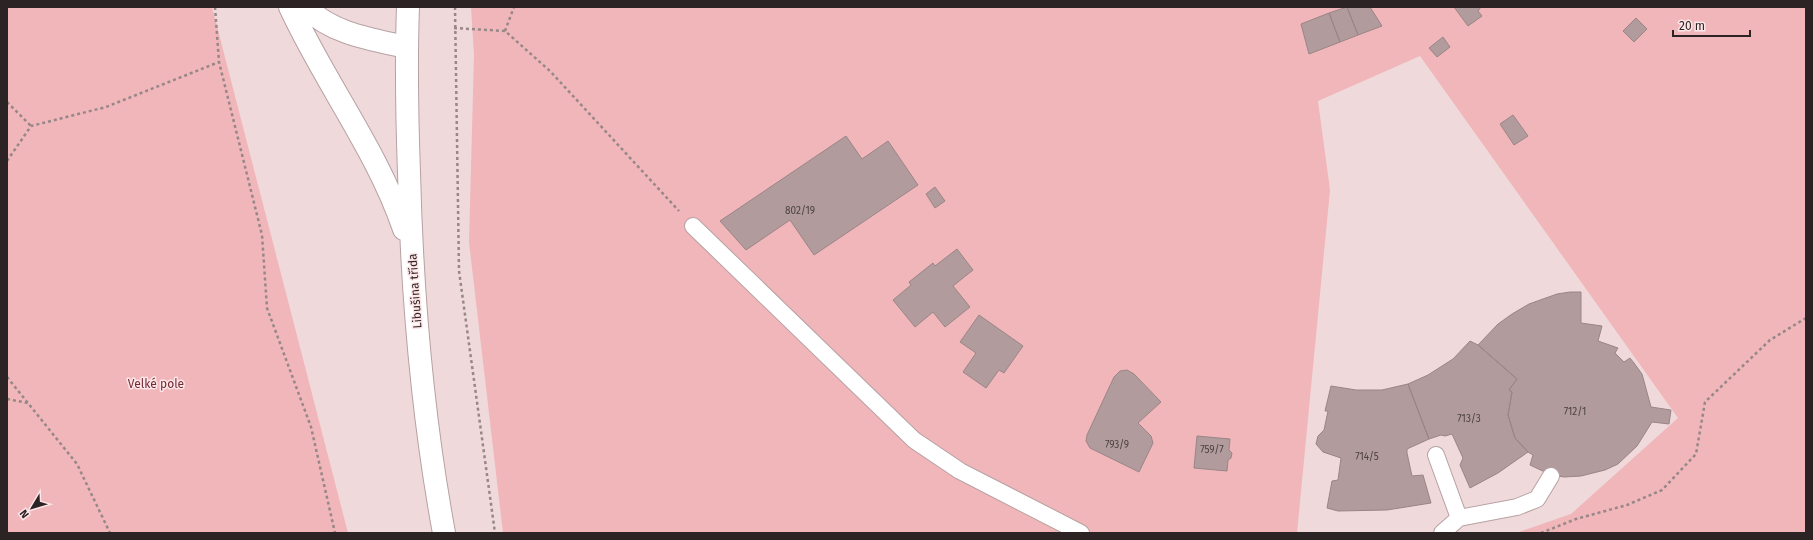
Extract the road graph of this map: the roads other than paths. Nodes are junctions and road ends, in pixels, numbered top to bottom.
1 (290, 7) edge
2 (305, 7) edge
3 (408, 7) edge
4 (406, 47) junction
5 (693, 226) road end
6 (412, 253) junction
7 (1436, 455) dead end
8 (1551, 476) dead end
9 (1459, 518) junction
10 (444, 533) edge
11 (1081, 533) edge
12 (1442, 533) edge

1 - 6 street
2 - 4 street
3 - 4 street, Libušina třída
4 - 6 street, Libušina třída
5 - 11 lane
6 - 10 street, Libušina třída
7 - 9 lane
8 - 9 lane
9 - 12 lane

